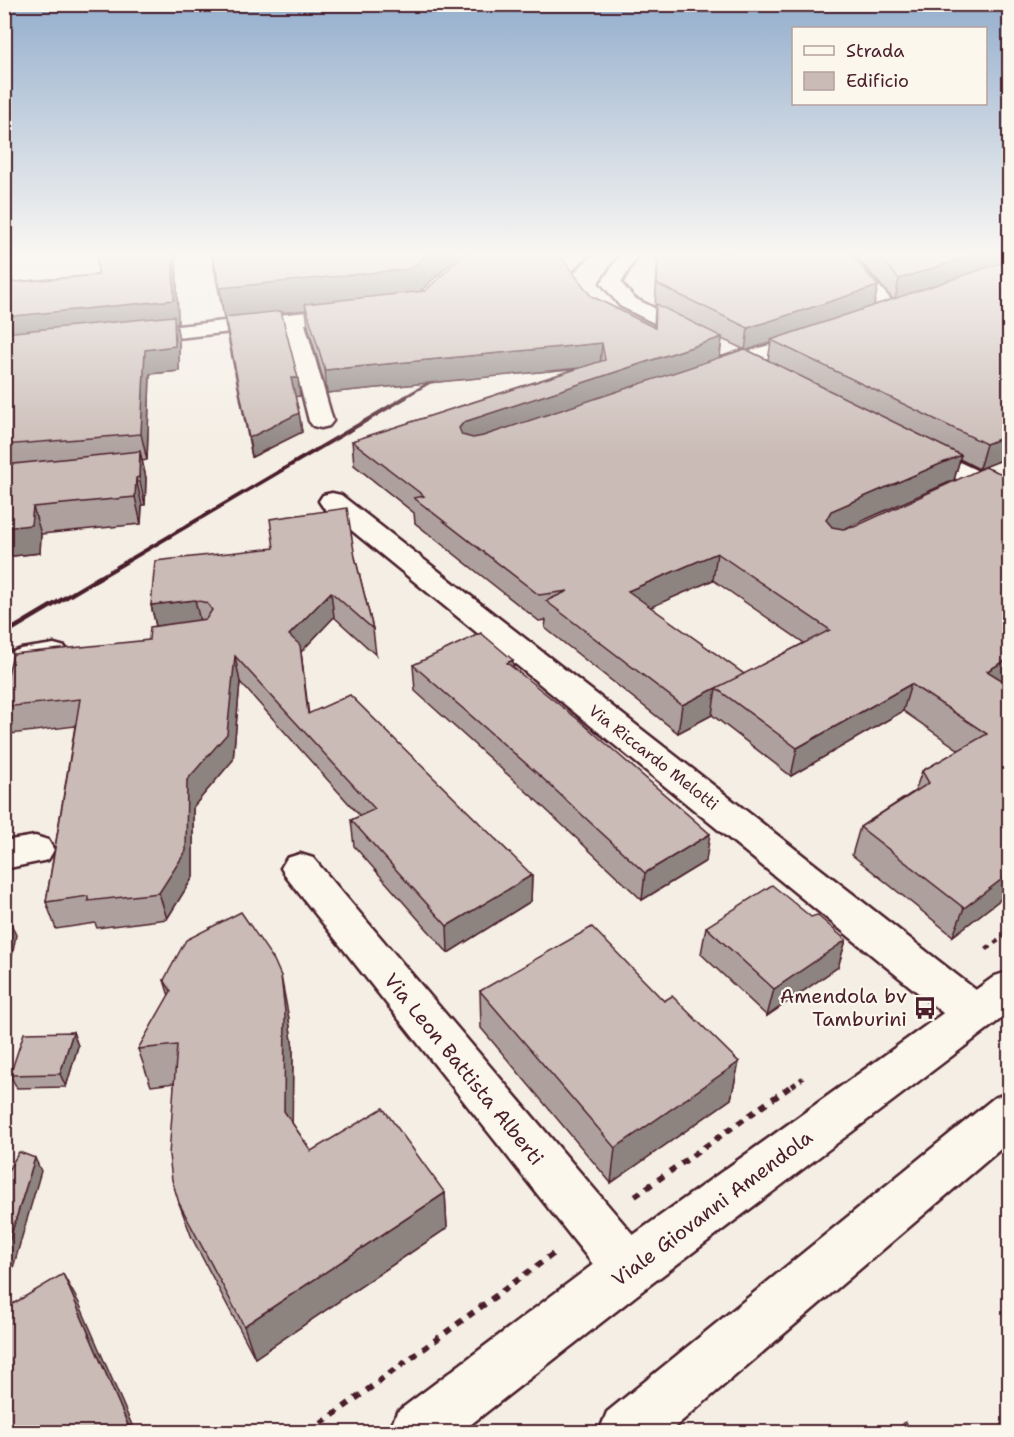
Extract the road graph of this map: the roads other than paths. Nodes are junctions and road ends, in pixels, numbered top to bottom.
1 (294, 320) joint
2 (662, 320) edge
3 (834, 330) edge
4 (109, 339) edge
5 (725, 352) junction
6 (698, 376) edge
7 (774, 376) edge
8 (321, 421) dead end
9 (897, 439) edge
10 (1010, 466) edge
11 (979, 480) junction
12 (946, 495) edge
13 (1010, 496) edge
14 (332, 501) dead end
15 (81, 651) edge
16 (4, 669) edge
17 (300, 868) dead end
18 (992, 1001) edge
19 (1010, 1112) edge
20 (629, 1269) junction
21 (417, 1432) edge
22 (627, 1432) edge

1 - 4 street
1 - 8 street
2 - 5 street
3 - 5 street
5 - 6 street
5 - 7 street
9 - 11 street
10 - 11 street
11 - 12 street
11 - 13 street
14 - 18 street, Via Riccardo Melotti
15 - 16 street
17 - 20 street, Via Leon Battista Alberti
18 - 20 street, Viale Giovanni Amendola
19 - 22 street
20 - 21 street, Viale Giovanni Amendola

